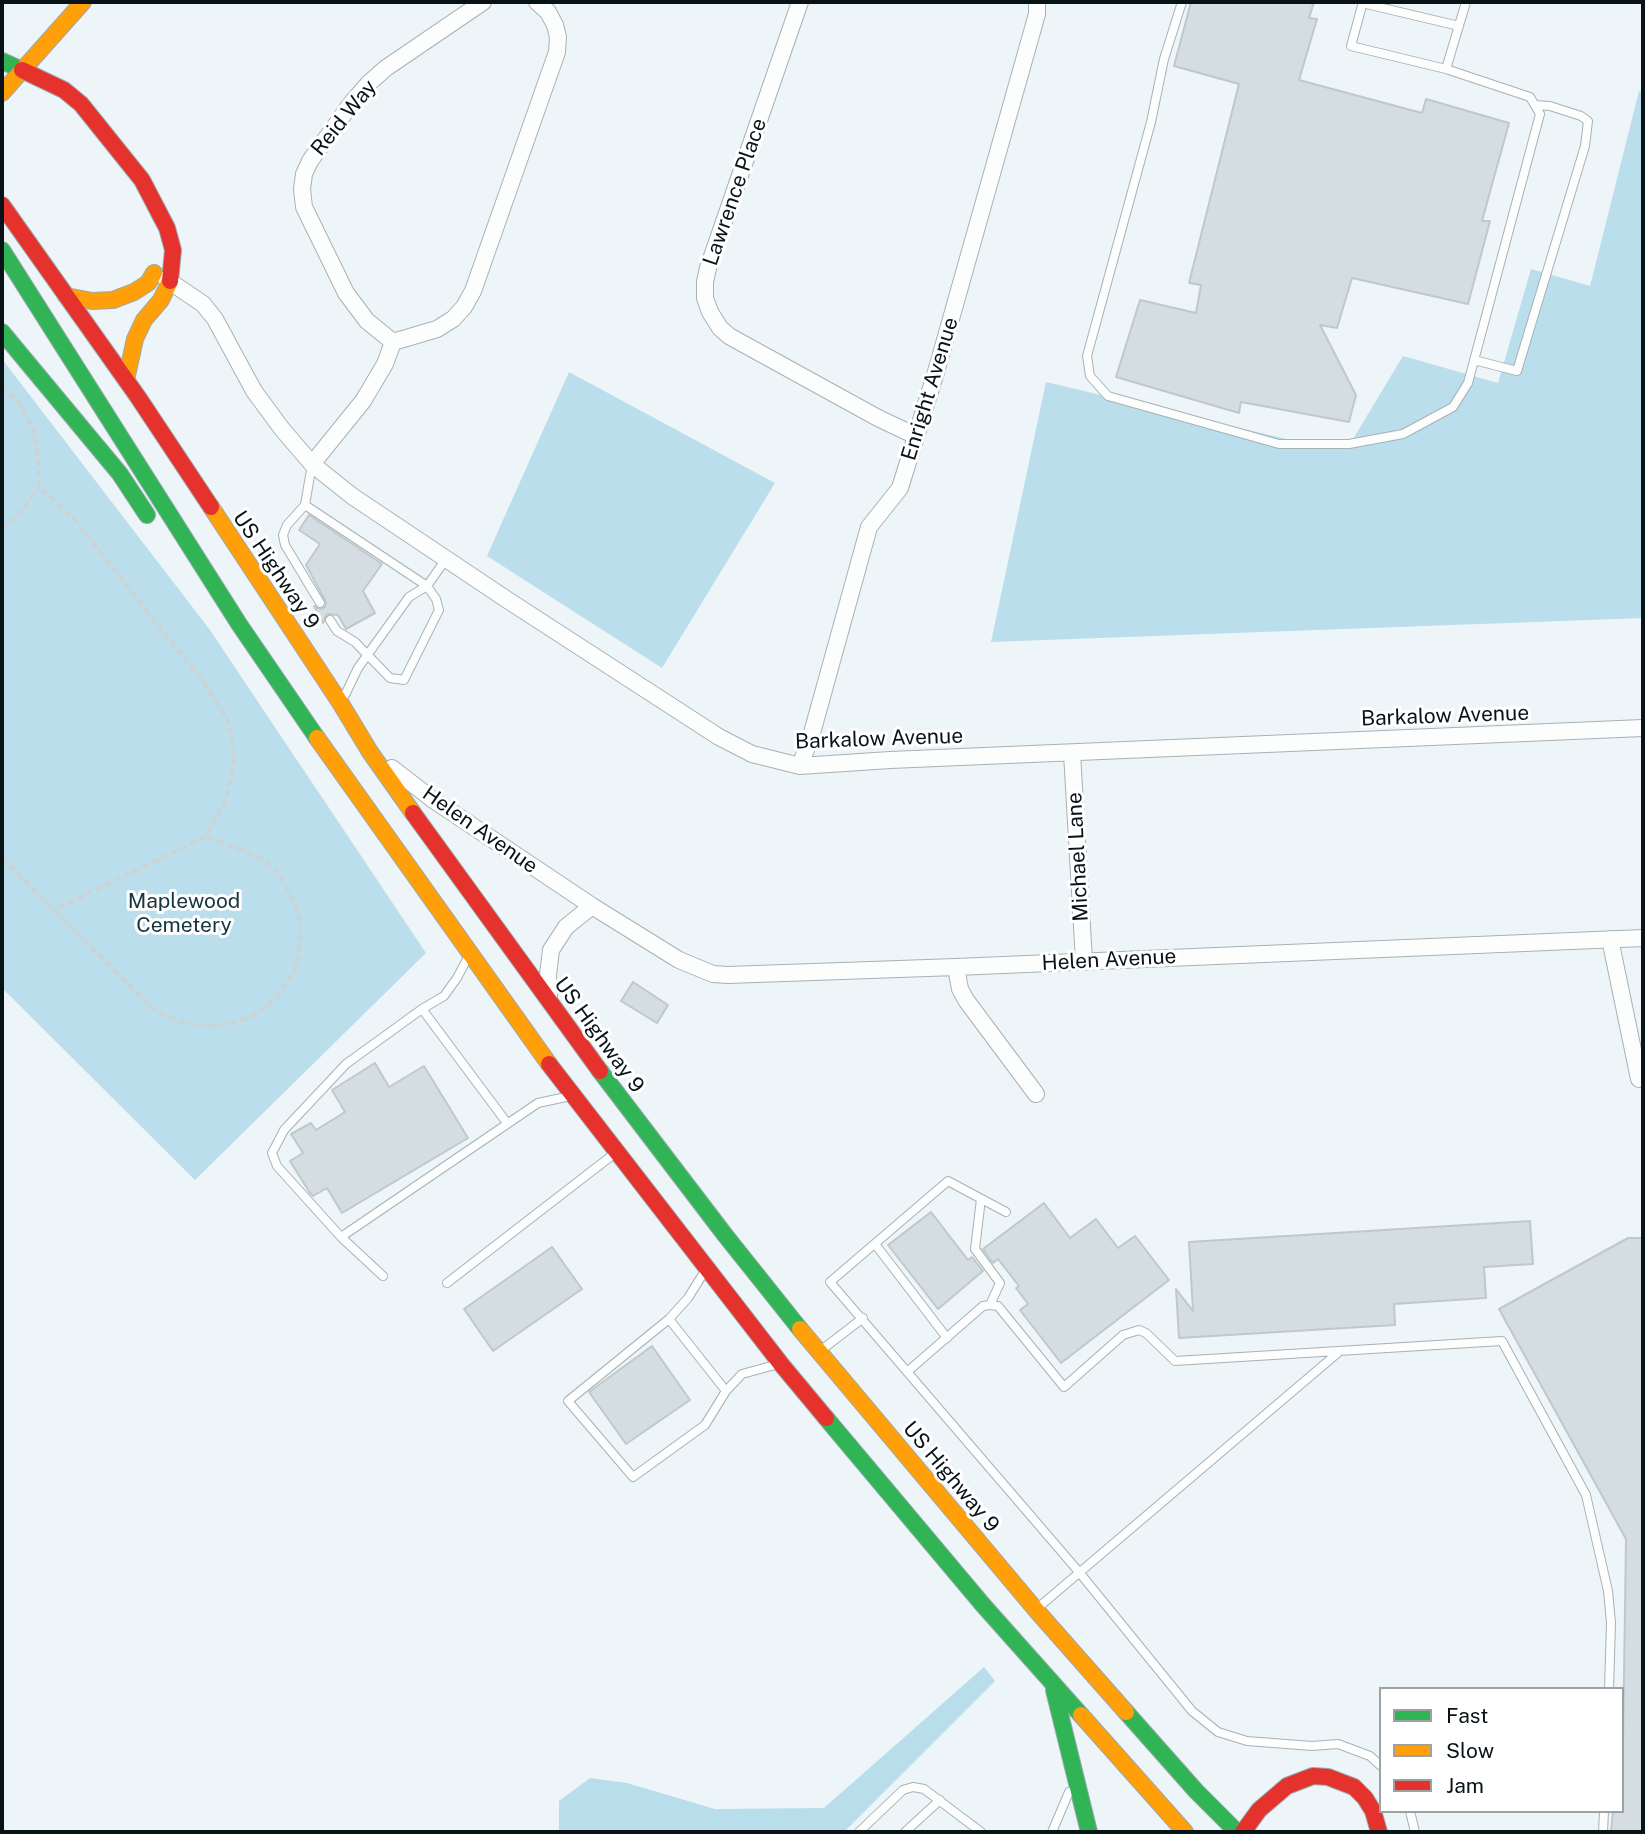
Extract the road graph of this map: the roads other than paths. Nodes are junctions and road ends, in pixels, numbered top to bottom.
1 (83, 2) edge
2 (483, 2) edge
3 (537, 2) edge
4 (800, 2) edge
5 (1037, 2) edge
6 (1181, 2) edge
7 (1363, 2) edge
8 (1466, 2) edge
9 (1459, 26) junction
10 (2, 61) edge
11 (1446, 68) junction
12 (22, 70) junction
13 (2, 93) edge
14 (1535, 105) junction
15 (2, 205) edge
16 (156, 206) junction
17 (2, 250) edge
18 (154, 273) junction
19 (170, 281) junction
20 (66, 296) junction
21 (2, 332) edge
22 (393, 342) junction
23 (1474, 359) junction
24 (126, 380) junction
25 (916, 436) junction
26 (312, 464) junction
27 (305, 505) junction
28 (155, 527) dead end
29 (446, 559) junction
30 (183, 568) dead end
31 (427, 586) junction
32 (320, 603) dead end
33 (330, 620) dead end
34 (239, 624) junction
35 (367, 656) junction
36 (341, 704) junction
37 (1643, 728) edge
38 (370, 752) junction
39 (1072, 753) junction
40 (800, 766) junction
41 (592, 906) junction
42 (1643, 938) edge
43 (1610, 939) junction
44 (468, 955) junction
45 (1084, 961) junction
46 (956, 967) junction
47 (550, 1002) junction
48 (422, 1009) junction
49 (1639, 1079) dead end
50 (1036, 1094) dead end
51 (572, 1096) junction
52 (507, 1123) junction
53 (616, 1153) junction
54 (981, 1199) junction
55 (1006, 1212) dead end
56 (341, 1237) junction
57 (875, 1244) junction
58 (706, 1269) junction
59 (383, 1276) dead end
60 (447, 1283) dead end
61 (990, 1305) junction
62 (863, 1318) junction
63 (669, 1319) junction
64 (947, 1338) junction
65 (1340, 1351) junction
66 (819, 1352) junction
67 (781, 1364) junction
68 (907, 1372) junction
69 (726, 1391) junction
70 (1079, 1572) junction
71 (1035, 1610) junction
72 (1053, 1685) junction
73 (1609, 1687) edge
74 (1312, 1746) junction
75 (1312, 1756) dead end
76 (1379, 1764) edge
77 (1074, 1776) junction
78 (1196, 1791) junction
79 (940, 1800) junction
80 (1410, 1813) edge
81 (1604, 1813) edge
82 (1202, 1817) dead end
83 (859, 1832) edge
84 (905, 1832) edge
85 (981, 1832) edge
86 (1052, 1832) edge
87 (1089, 1832) edge
88 (1185, 1832) edge
89 (1237, 1832) edge
90 (1243, 1832) edge
91 (1378, 1832) edge
92 (1415, 1832) edge
93 (1603, 1832) edge

1 - 12 main road
2 - 22 street, Reid Way
3 - 22 street
4 - 25 street, Lawrence Place
5 - 25 street, Enright Avenue
6 - 23 lane
7 - 9 lane
7 - 11 lane
8 - 9 lane
9 - 11 lane
10 - 12 main road
11 - 14 lane
12 - 13 main road
12 - 16 main road
14 - 23 lane
14 - 23 lane
15 - 20 main road, US Highway 9
16 - 18 main road
16 - 19 main road
17 - 34 main road
18 - 19 street, Barkalow Avenue
18 - 20 main road
19 - 24 main road
19 - 26 street, Barkalow Avenue
20 - 24 main road, US Highway 9
21 - 28 main road
22 - 26 street
24 - 36 main road, US Highway 9
25 - 40 street, Enright Avenue
26 - 27 lane
26 - 29 street, Barkalow Avenue
27 - 31 lane
27 - 32 lane
29 - 31 lane
29 - 40 street, Barkalow Avenue
30 - 34 main road
31 - 35 lane
31 - 35 lane
33 - 35 lane
34 - 44 main road
35 - 36 lane
36 - 38 main road, US Highway 9
37 - 39 street, Barkalow Avenue
38 - 41 street, Helen Avenue
38 - 47 main road, US Highway 9
39 - 40 street, Barkalow Avenue
39 - 45 street, Michael Lane
41 - 46 street, Helen Avenue
41 - 47 street
42 - 43 street, Helen Avenue
43 - 45 street, Helen Avenue
43 - 49 street
44 - 48 lane
44 - 51 main road
45 - 46 street, Helen Avenue
46 - 50 street
47 - 66 main road, US Highway 9
48 - 52 lane
48 - 56 lane
51 - 52 lane
51 - 53 main road
52 - 56 lane
53 - 58 main road
53 - 60 lane
54 - 55 lane
54 - 57 lane
54 - 61 lane
56 - 59 lane
57 - 62 lane
57 - 64 lane
58 - 63 lane
58 - 67 main road
61 - 64 lane
61 - 65 lane
62 - 66 lane
62 - 68 lane
63 - 69 lane
63 - 69 lane
64 - 68 lane
65 - 70 lane
65 - 73 lane
66 - 71 main road, US Highway 9
67 - 69 lane
67 - 72 main road
68 - 70 lane
70 - 71 lane
70 - 74 lane
71 - 78 main road, US Highway 9
72 - 77 main road
72 - 88 main road
74 - 75 lane
74 - 76 lane
77 - 86 lane
77 - 87 main road
78 - 82 main road
78 - 89 main road, US Highway 9
79 - 83 lane
79 - 84 lane
79 - 85 lane
80 - 92 lane
81 - 93 lane
90 - 91 main road

